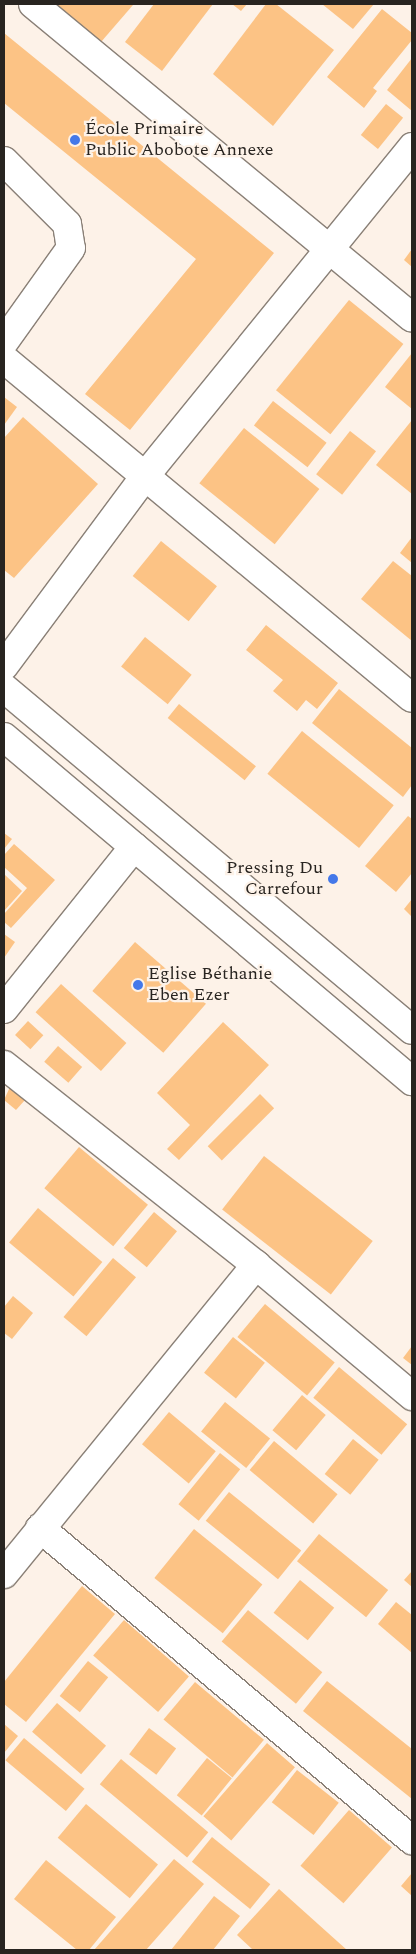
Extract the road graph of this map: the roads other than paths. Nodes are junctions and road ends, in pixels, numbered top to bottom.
1 (33, 4) edge
2 (412, 147) edge
3 (4, 160) edge
4 (331, 248) junction
5 (412, 317) edge
6 (4, 342) edge
7 (4, 359) edge
8 (145, 476) junction
9 (4, 666) edge
10 (4, 688) edge
11 (412, 698) edge
12 (4, 738) edge
13 (134, 847) junction
14 (4, 1009) edge
15 (412, 1030) edge
16 (4, 1065) edge
17 (412, 1081) edge
18 (256, 1265) junction
19 (412, 1396) edge
20 (40, 1528) junction
21 (4, 1574) edge
22 (412, 1840) edge

1 - 4 street
2 - 4 street
3 - 6 street
4 - 5 street
4 - 8 street
7 - 8 street
8 - 9 street
8 - 11 street
10 - 15 street
12 - 13 street
13 - 14 street
13 - 17 street
16 - 18 street
18 - 19 street
18 - 20 street
20 - 21 street
20 - 22 street

